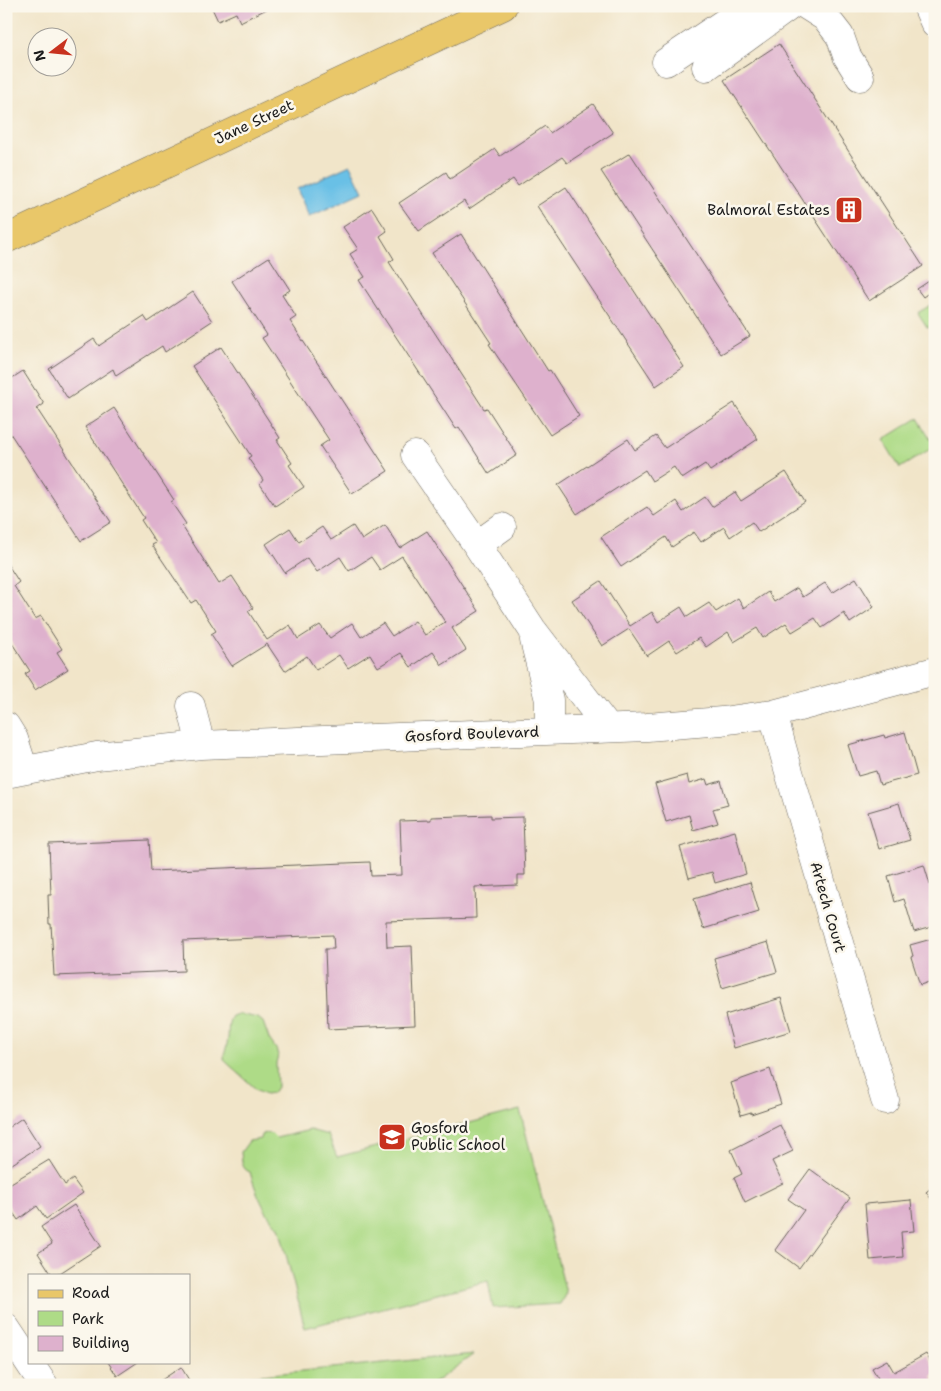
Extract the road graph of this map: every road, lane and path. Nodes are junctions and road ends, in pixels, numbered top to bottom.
1 (503, 6) edge
2 (749, 6) edge
3 (790, 6) edge
4 (807, 6) edge
5 (666, 62) dead end
6 (706, 67) dead end
7 (860, 77) dead end
8 (6, 239) edge
9 (416, 455) dead end
10 (502, 527) dead end
11 (477, 545) junction
12 (532, 629) junction
13 (935, 671) edge
14 (192, 706) dead end
15 (773, 714) junction
16 (6, 726) edge
17 (608, 728) junction
18 (549, 731) junction
19 (201, 745) junction
20 (15, 772) edge
21 (885, 1100) dead end
22 (6, 1328) edge
23 (28, 1361) edge
24 (30, 1364) edge
25 (44, 1385) edge

1 - 8 main road, Jane Street
2 - 5 street
3 - 6 street
4 - 7 street
9 - 11 street
10 - 11 street
11 - 12 street
12 - 17 street
12 - 18 street
13 - 15 street, Gosford Boulevard
14 - 19 street
15 - 17 street, Gosford Boulevard
15 - 21 street, Artech Court
16 - 20 street
17 - 18 street, Gosford Boulevard
18 - 19 street, Gosford Boulevard
19 - 20 street, Gosford Boulevard
22 - 23 street
24 - 25 street

